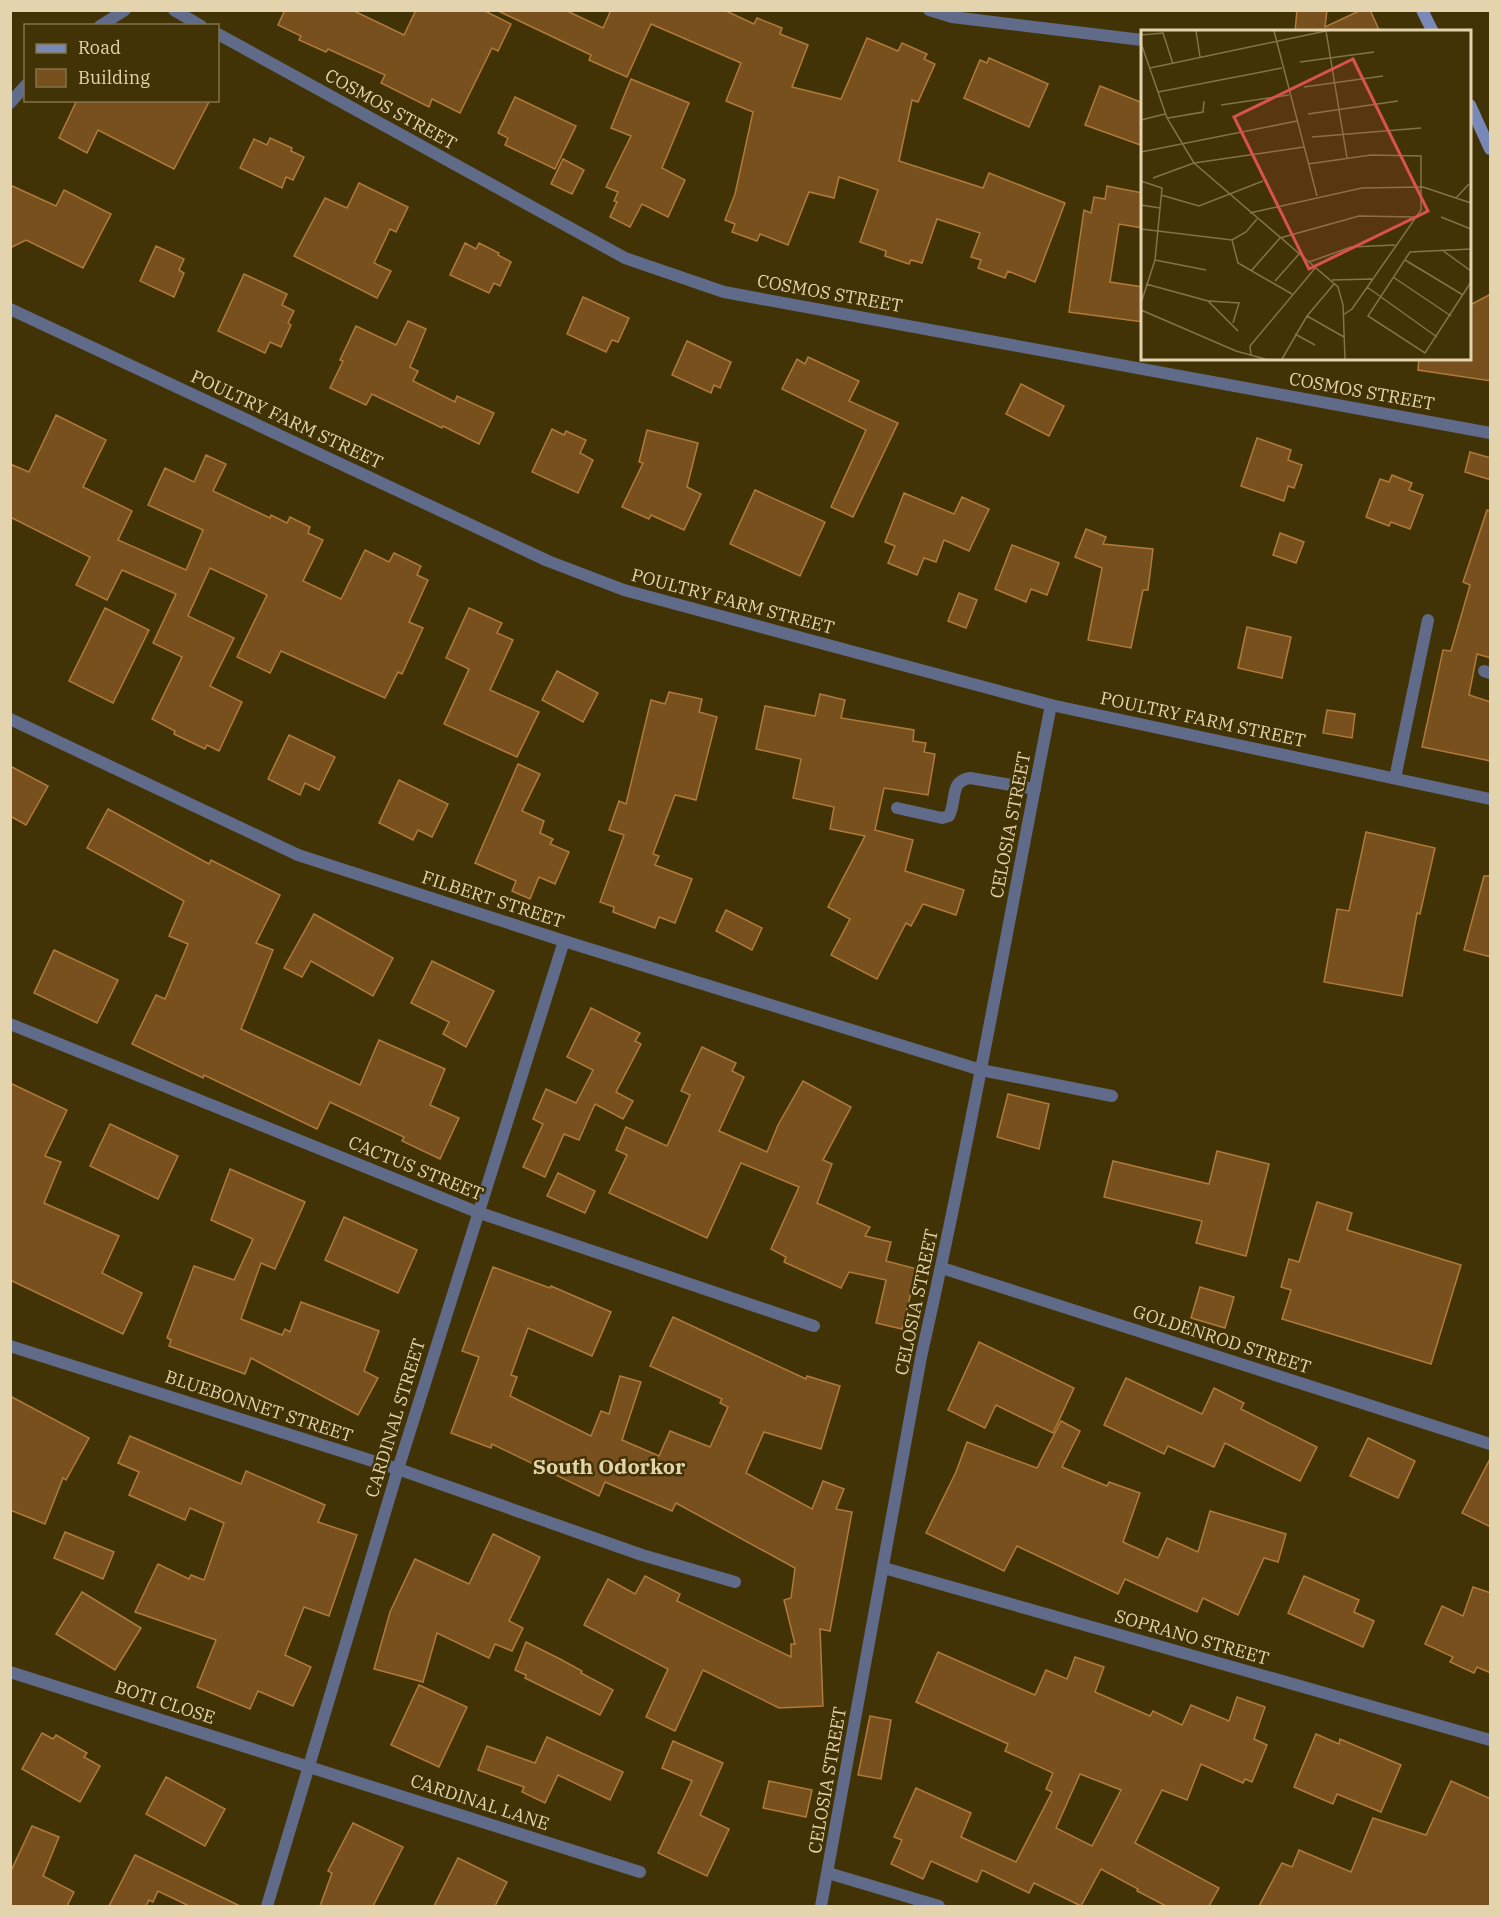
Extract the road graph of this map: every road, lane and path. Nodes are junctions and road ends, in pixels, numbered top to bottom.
1 (125, 10) edge
2 (174, 10) edge
3 (929, 10) edge
4 (1422, 10) edge
5 (103, 24) edge
6 (198, 24) edge
7 (1432, 30) edge
8 (219, 35) edge
9 (1141, 39) edge
10 (24, 87) edge
11 (10, 103) edge
12 (1471, 107) edge
13 (1491, 149) edge
14 (10, 309) edge
15 (1491, 433) edge
16 (1428, 620) dead end
17 (1051, 705) junction
18 (10, 719) edge
19 (1395, 778) junction
20 (1035, 789) junction
21 (1491, 799) edge
22 (897, 808) dead end
23 (564, 941) junction
24 (10, 1024) edge
25 (981, 1070) junction
26 (1112, 1096) dead end
27 (477, 1212) junction
28 (942, 1268) junction
29 (814, 1326) dead end
30 (10, 1346) edge
31 (1491, 1444) edge
32 (398, 1469) junction
33 (884, 1568) junction
34 (735, 1582) dead end
35 (10, 1672) edge
36 (1491, 1740) edge
37 (308, 1767) junction
38 (640, 1872) dead end
39 (828, 1873) junction
40 (267, 1906) edge
41 (821, 1906) edge
42 (939, 1906) edge

1 - 5 street
2 - 6 street
3 - 9 street
4 - 7 main road
8 - 15 street, COSMOS STREET
10 - 11 street
12 - 13 main road
14 - 17 street, POULTRY FARM STREET
16 - 19 street
17 - 19 street, POULTRY FARM STREET
17 - 20 street, CELOSIA STREET
18 - 23 street, FILBERT STREET
19 - 21 street, POULTRY FARM STREET
20 - 22 street
20 - 25 street, CELOSIA STREET
23 - 25 street, FILBERT STREET
23 - 27 street, CARDINAL STREET
24 - 27 street, CACTUS STREET
25 - 26 street, FILBERT STREET
25 - 28 street, CELOSIA STREET
27 - 29 street, CACTUS STREET
27 - 32 street, CARDINAL STREET
28 - 31 street, GOLDENROD STREET
28 - 33 street, CELOSIA STREET
30 - 32 street, BLUEBONNET STREET
32 - 34 street, BLUEBONNET STREET
32 - 37 street, CARDINAL STREET
33 - 36 street, SOPRANO STREET
33 - 39 street, CELOSIA STREET
35 - 37 street, BOTI CLOSE
37 - 38 street, CARDINAL LANE
37 - 40 street, CARDINAL STREET
39 - 41 street, CELOSIA STREET
39 - 42 street

